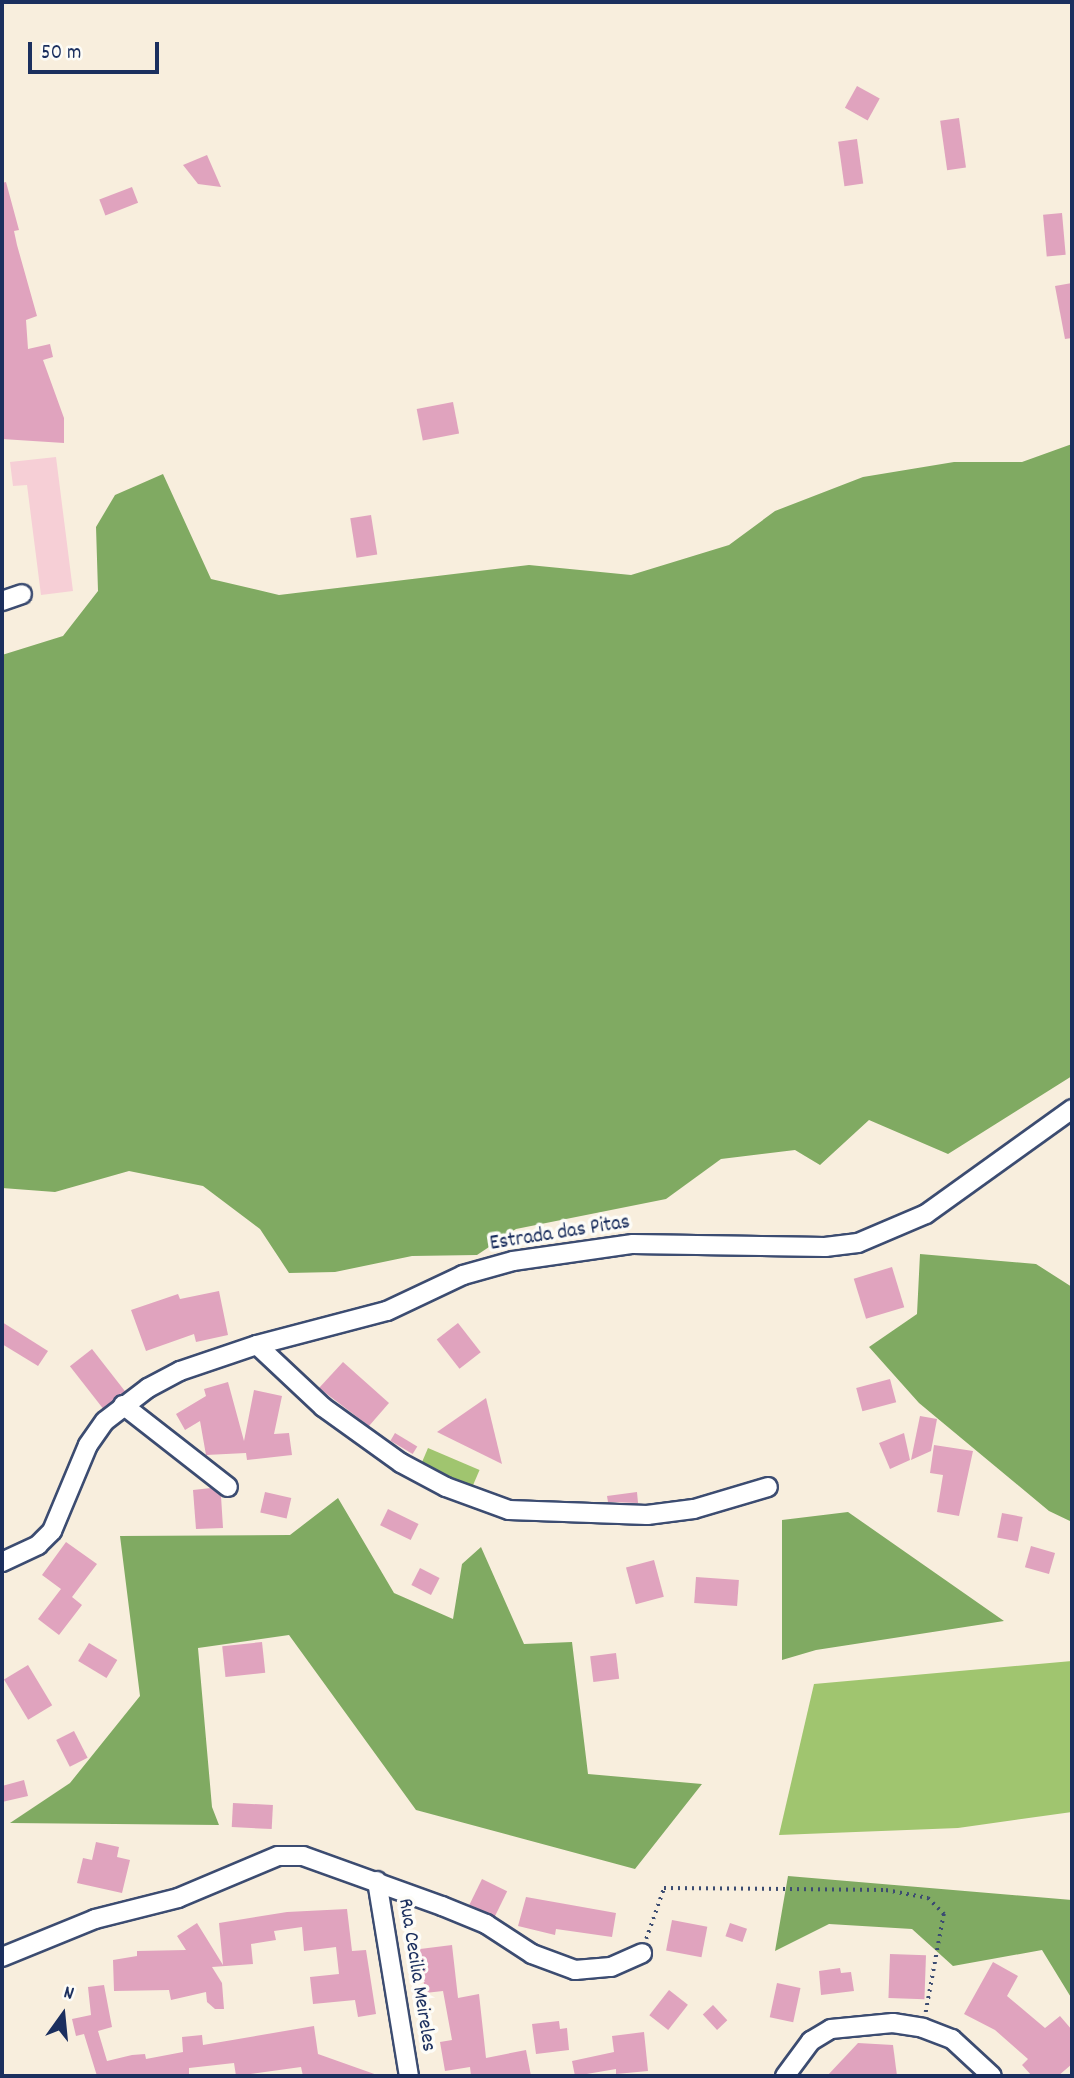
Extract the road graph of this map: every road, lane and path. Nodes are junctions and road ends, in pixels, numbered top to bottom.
1 (22, 594) dead end
2 (2, 601) edge
3 (1072, 1109) edge
4 (257, 1345) junction
5 (123, 1405) junction
6 (768, 1487) dead end
7 (228, 1488) dead end
8 (2, 1562) edge
9 (377, 1881) junction
10 (642, 1953) joint
11 (2, 1957) edge
12 (923, 2028) junction
13 (409, 2076) edge
14 (785, 2076) edge
15 (992, 2076) edge

1 - 2 street
3 - 4 street, Estrada das Pitas
4 - 5 street, Estrada das Pitas
4 - 6 street
5 - 7 street
5 - 8 street, Estrada das Pitas
9 - 10 street
9 - 11 street
9 - 13 street, Rua Cecilia Meireles
10 - 12 path
12 - 14 street
12 - 15 street

